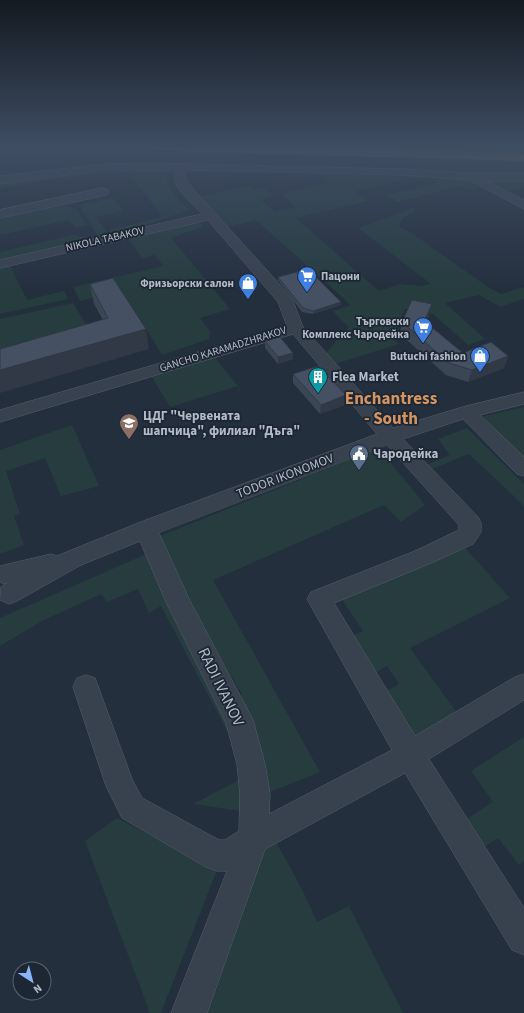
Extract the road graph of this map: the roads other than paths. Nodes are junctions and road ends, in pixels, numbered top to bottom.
1 (92, 194) edge
2 (190, 194) edge
3 (503, 194) edge
4 (524, 205) edge
5 (0, 214) edge
6 (210, 216) junction
7 (0, 264) edge
8 (296, 328) junction
9 (524, 398) edge
10 (466, 412) junction
11 (0, 416) edge
12 (390, 436) junction
13 (524, 469) edge
14 (146, 529) junction
15 (3, 587) edge
16 (524, 686) edge
17 (86, 687) dead end
18 (410, 755) junction
19 (254, 840) junction
20 (524, 938) edge
21 (189, 1013) edge

1 - 5 street
2 - 6 street, GANCHO KARAMADZHRAKOV
3 - 4 street
6 - 7 street, NIKOLA TABAKOV
6 - 8 street, GANCHO KARAMADZHRAKOV
8 - 11 street, GANCHO KARAMADZHRAKOV
8 - 12 street
9 - 10 street, TODOR IKONOMOV
10 - 12 street, TODOR IKONOMOV
10 - 13 street
12 - 14 street, TODOR IKONOMOV
12 - 18 street
14 - 15 street, TODOR IKONOMOV
14 - 19 street, RADI IVANOV
16 - 18 street
17 - 19 street
18 - 19 street
18 - 20 street
19 - 21 street, RADI IVANOV

